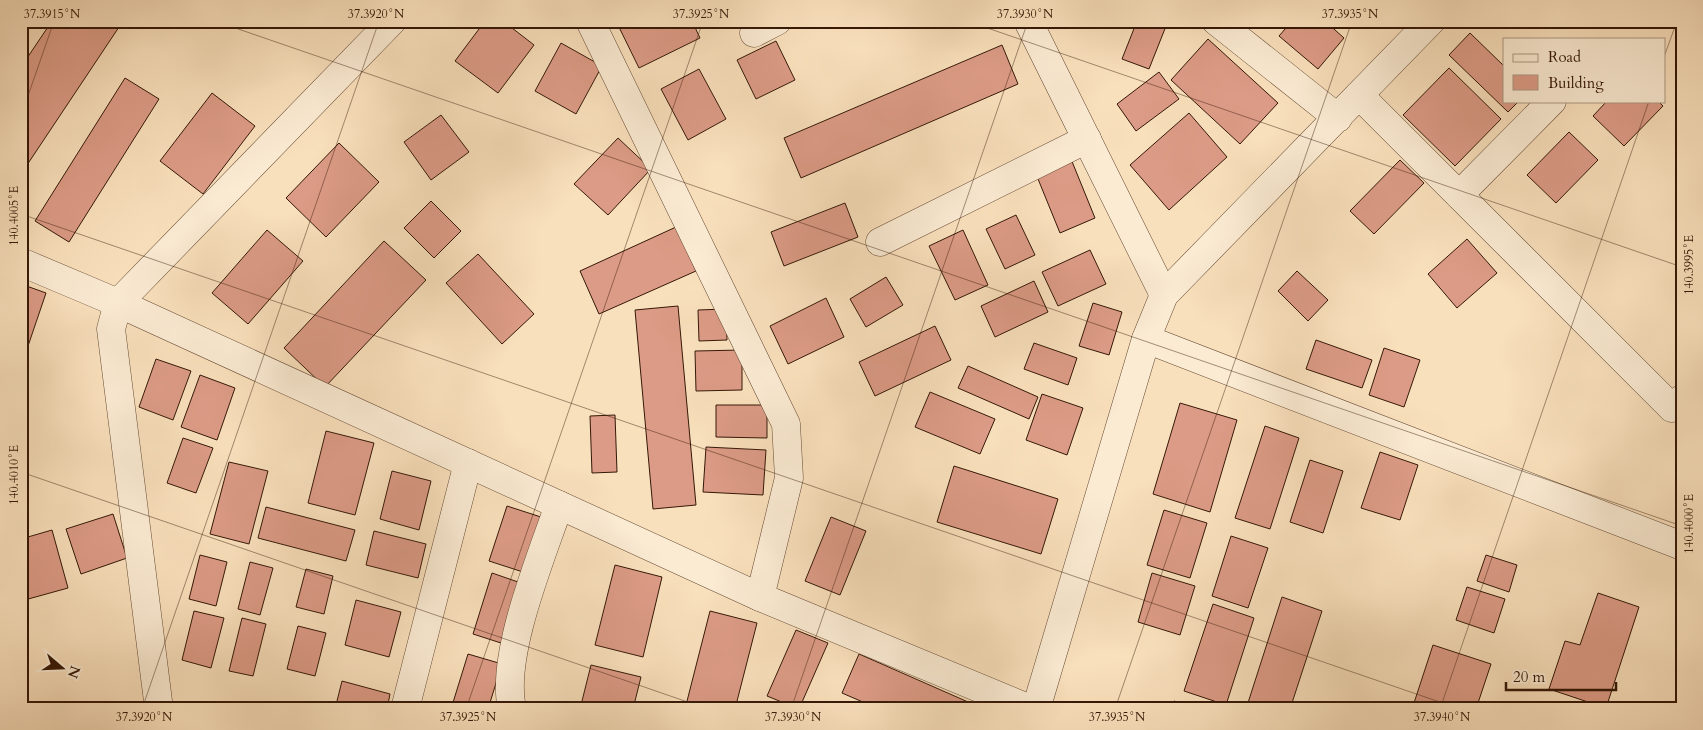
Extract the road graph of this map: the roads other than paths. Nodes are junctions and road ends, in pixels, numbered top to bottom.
1 (392, 21) edge
2 (590, 21) edge
3 (1028, 21) edge
4 (1216, 21) edge
5 (1431, 21) edge
6 (1359, 95) junction
7 (1551, 102) edge
8 (1338, 118) junction
9 (1087, 139) junction
10 (1459, 195) junction
11 (880, 242) dead end
12 (21, 262) edge
13 (1164, 295) junction
14 (118, 303) junction
15 (1146, 339) junction
16 (1679, 408) edge
17 (468, 463) junction
18 (559, 505) junction
19 (1682, 546) edge
20 (760, 597) junction
21 (159, 709) edge
22 (405, 709) edge
23 (512, 709) edge
24 (1030, 709) edge
25 (1036, 709) edge

1 - 14 street
2 - 20 street
3 - 9 street
4 - 8 street
5 - 6 street
6 - 8 street
6 - 10 street
7 - 10 street
8 - 13 street
9 - 11 street
9 - 13 street
10 - 16 street
12 - 14 street
13 - 15 street
14 - 17 street
14 - 21 street
15 - 19 street
15 - 25 street
17 - 18 street
17 - 22 street
18 - 20 street
18 - 23 street
20 - 24 street

